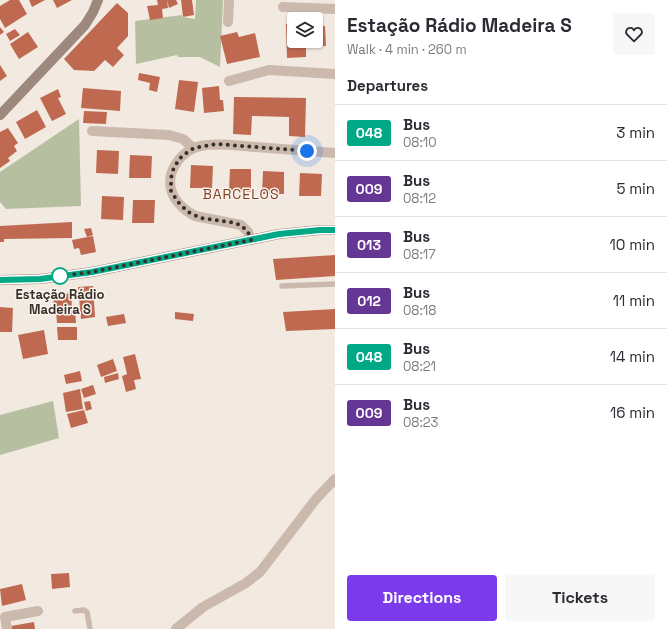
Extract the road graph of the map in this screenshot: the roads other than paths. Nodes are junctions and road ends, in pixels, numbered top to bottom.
1 (98, 0) edge
2 (229, 0) edge
3 (283, 7) dead end
4 (335, 10) edge
5 (228, 22) dead end
6 (335, 74) edge
7 (229, 81) dead end
8 (0, 115) edge
9 (92, 131) dead end
10 (194, 148) junction
11 (335, 153) edge
12 (335, 230) edge
13 (251, 240) junction
14 (0, 280) edge
15 (335, 284) edge
16 (282, 286) dead end
17 (335, 479) edge
18 (38, 611) dead end
19 (75, 611) dead end
20 (7, 629) edge
21 (90, 629) edge
22 (176, 629) edge

1 - 8 main road
2 - 5 street
3 - 4 street
6 - 7 street
9 - 10 street
10 - 11 street
10 - 13 street
12 - 13 main road
13 - 14 main road
15 - 16 lane
17 - 22 street
18 - 20 street
19 - 21 lane

